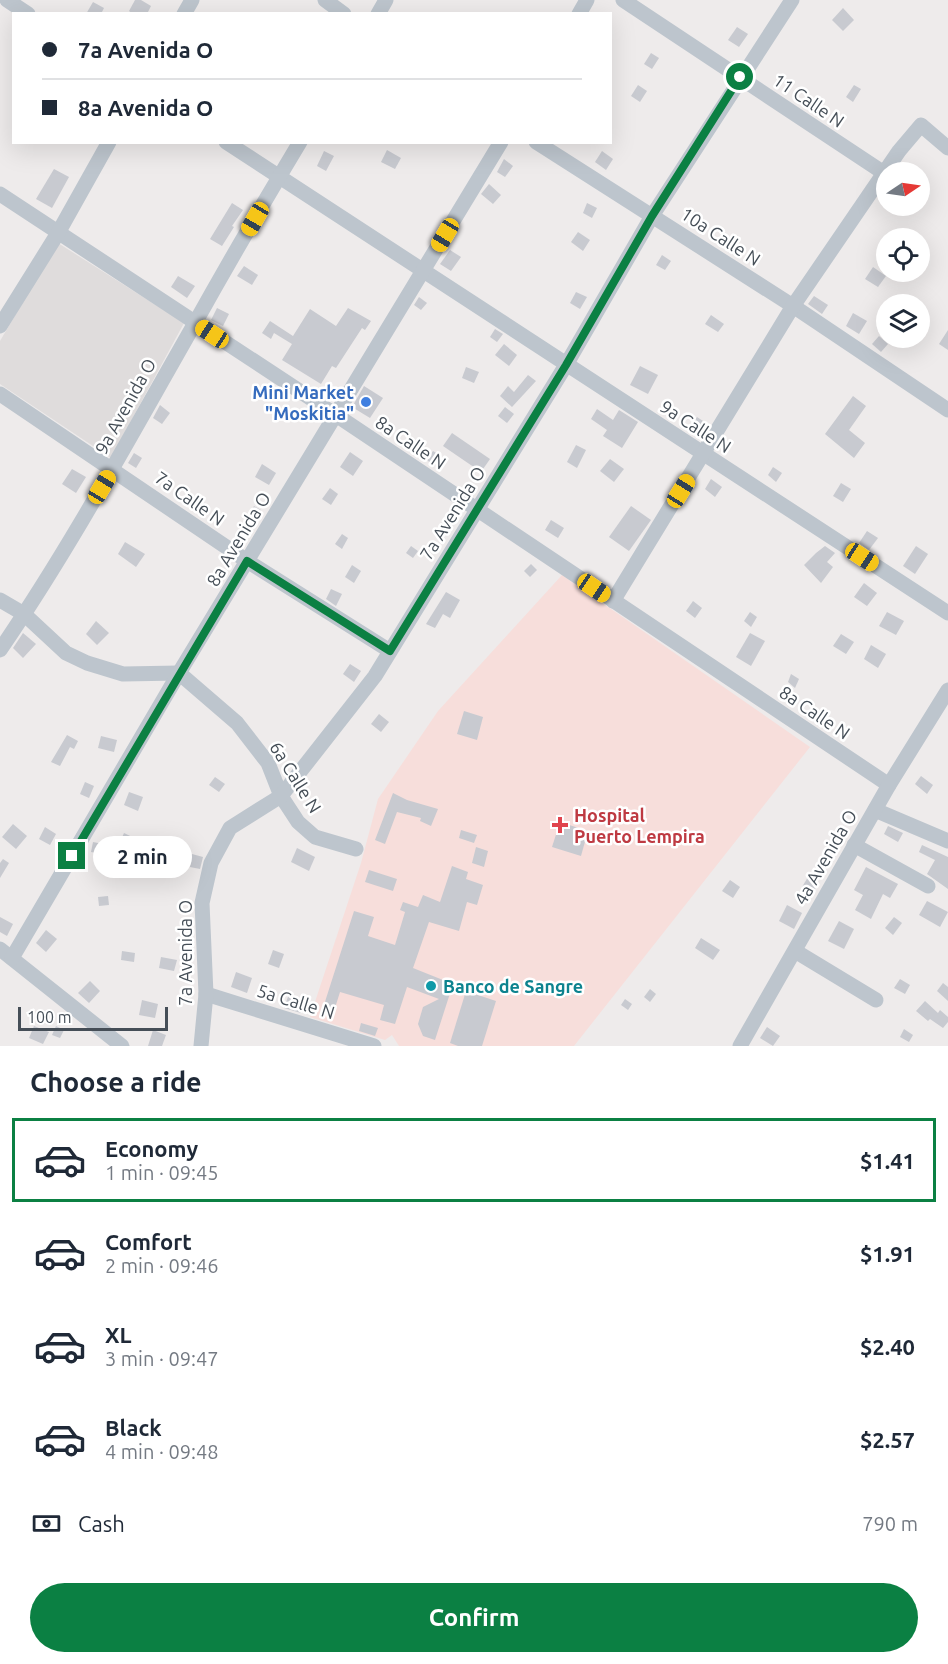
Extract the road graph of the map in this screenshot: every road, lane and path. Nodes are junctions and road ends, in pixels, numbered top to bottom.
1 (7, 0) edge
2 (325, 0) edge
3 (623, 0) edge
4 (792, 0) edge
5 (25, 12) edge
6 (341, 12) edge
7 (740, 77) junction
8 (108, 144) edge
9 (229, 144) edge
10 (299, 144) edge
11 (500, 144) edge
12 (539, 144) edge
13 (948, 148) edge
14 (892, 162) edge
15 (876, 168) edge
16 (279, 177) junction
17 (876, 185) edge
18 (0, 194) edge
19 (652, 216) junction
20 (57, 232) junction
21 (423, 272) junction
22 (793, 306) junction
23 (195, 322) junction
24 (0, 326) edge
25 (566, 365) junction
26 (0, 394) edge
27 (948, 410) edge
28 (336, 415) junction
29 (703, 454) junction
30 (113, 469) junction
31 (477, 509) junction
32 (247, 561) junction
33 (0, 600) edge
34 (614, 601) junction
35 (948, 613) edge
36 (24, 614) junction
37 (0, 650) edge
38 (390, 651) junction
39 (179, 673) junction
40 (948, 690) edge
41 (889, 785) junction
42 (282, 796) junction
43 (875, 810) junction
44 (948, 841) edge
45 (854, 845) junction
46 (356, 849) dead end
47 (928, 886) dead end
48 (795, 951) junction
49 (6, 953) edge
50 (206, 994) junction
51 (876, 1000) dead end
52 (122, 1046) edge
53 (201, 1046) edge
54 (374, 1046) edge
55 (740, 1046) edge

1 - 5 street
2 - 6 street
3 - 7 street, 11 Calle N
4 - 7 street, 7a Avenida O
7 - 15 street, 11 Calle N
7 - 19 street, 7a Avenida O
8 - 20 street
9 - 16 street
10 - 16 street, 9a Avenida O
11 - 21 street, 8a Avenida O
12 - 19 street, 10a Calle N
13 - 14 street
16 - 21 street
16 - 23 street, 9a Avenida O
17 - 22 street
18 - 20 street, 8a Calle N
19 - 22 street, 10a Calle N
19 - 25 street, 7a Avenida O
20 - 23 street, 8a Calle N
20 - 24 street
21 - 25 street, 9a Calle N
21 - 28 street, 8a Avenida O
22 - 27 street, 10a Calle N
22 - 29 street
23 - 28 street, 8a Calle N
23 - 30 street, 9a Avenida O
25 - 29 street, 9a Calle N
25 - 31 street, 7a Avenida O
26 - 30 street, 7a Calle N
28 - 31 street, 8a Calle N
28 - 32 street, 8a Avenida O
29 - 34 street
29 - 35 street, 9a Calle N
30 - 32 street, 7a Calle N
30 - 36 street, 9a Avenida O
31 - 34 street, 8a Calle N
31 - 38 street, 7a Avenida O
32 - 38 street, 7a Calle N
32 - 39 street, 8a Avenida O
33 - 36 street
34 - 41 street, 8a Calle N
36 - 37 street, 9a Avenida O
36 - 39 street
38 - 42 street, 7a Avenida O
39 - 42 street, 6a Calle N
39 - 49 street, 8a Avenida O
40 - 41 street, 4a Avenida O
41 - 43 street, 4a Avenida O
42 - 46 street, 6a Calle N
42 - 50 street, 7a Avenida O
43 - 44 street
43 - 45 street, 4a Avenida O
45 - 47 street
45 - 48 street, 4a Avenida O
48 - 51 street
48 - 55 street, 4a Avenida O
49 - 52 street
50 - 53 street, 7a Avenida O
50 - 54 street, 5a Calle N

